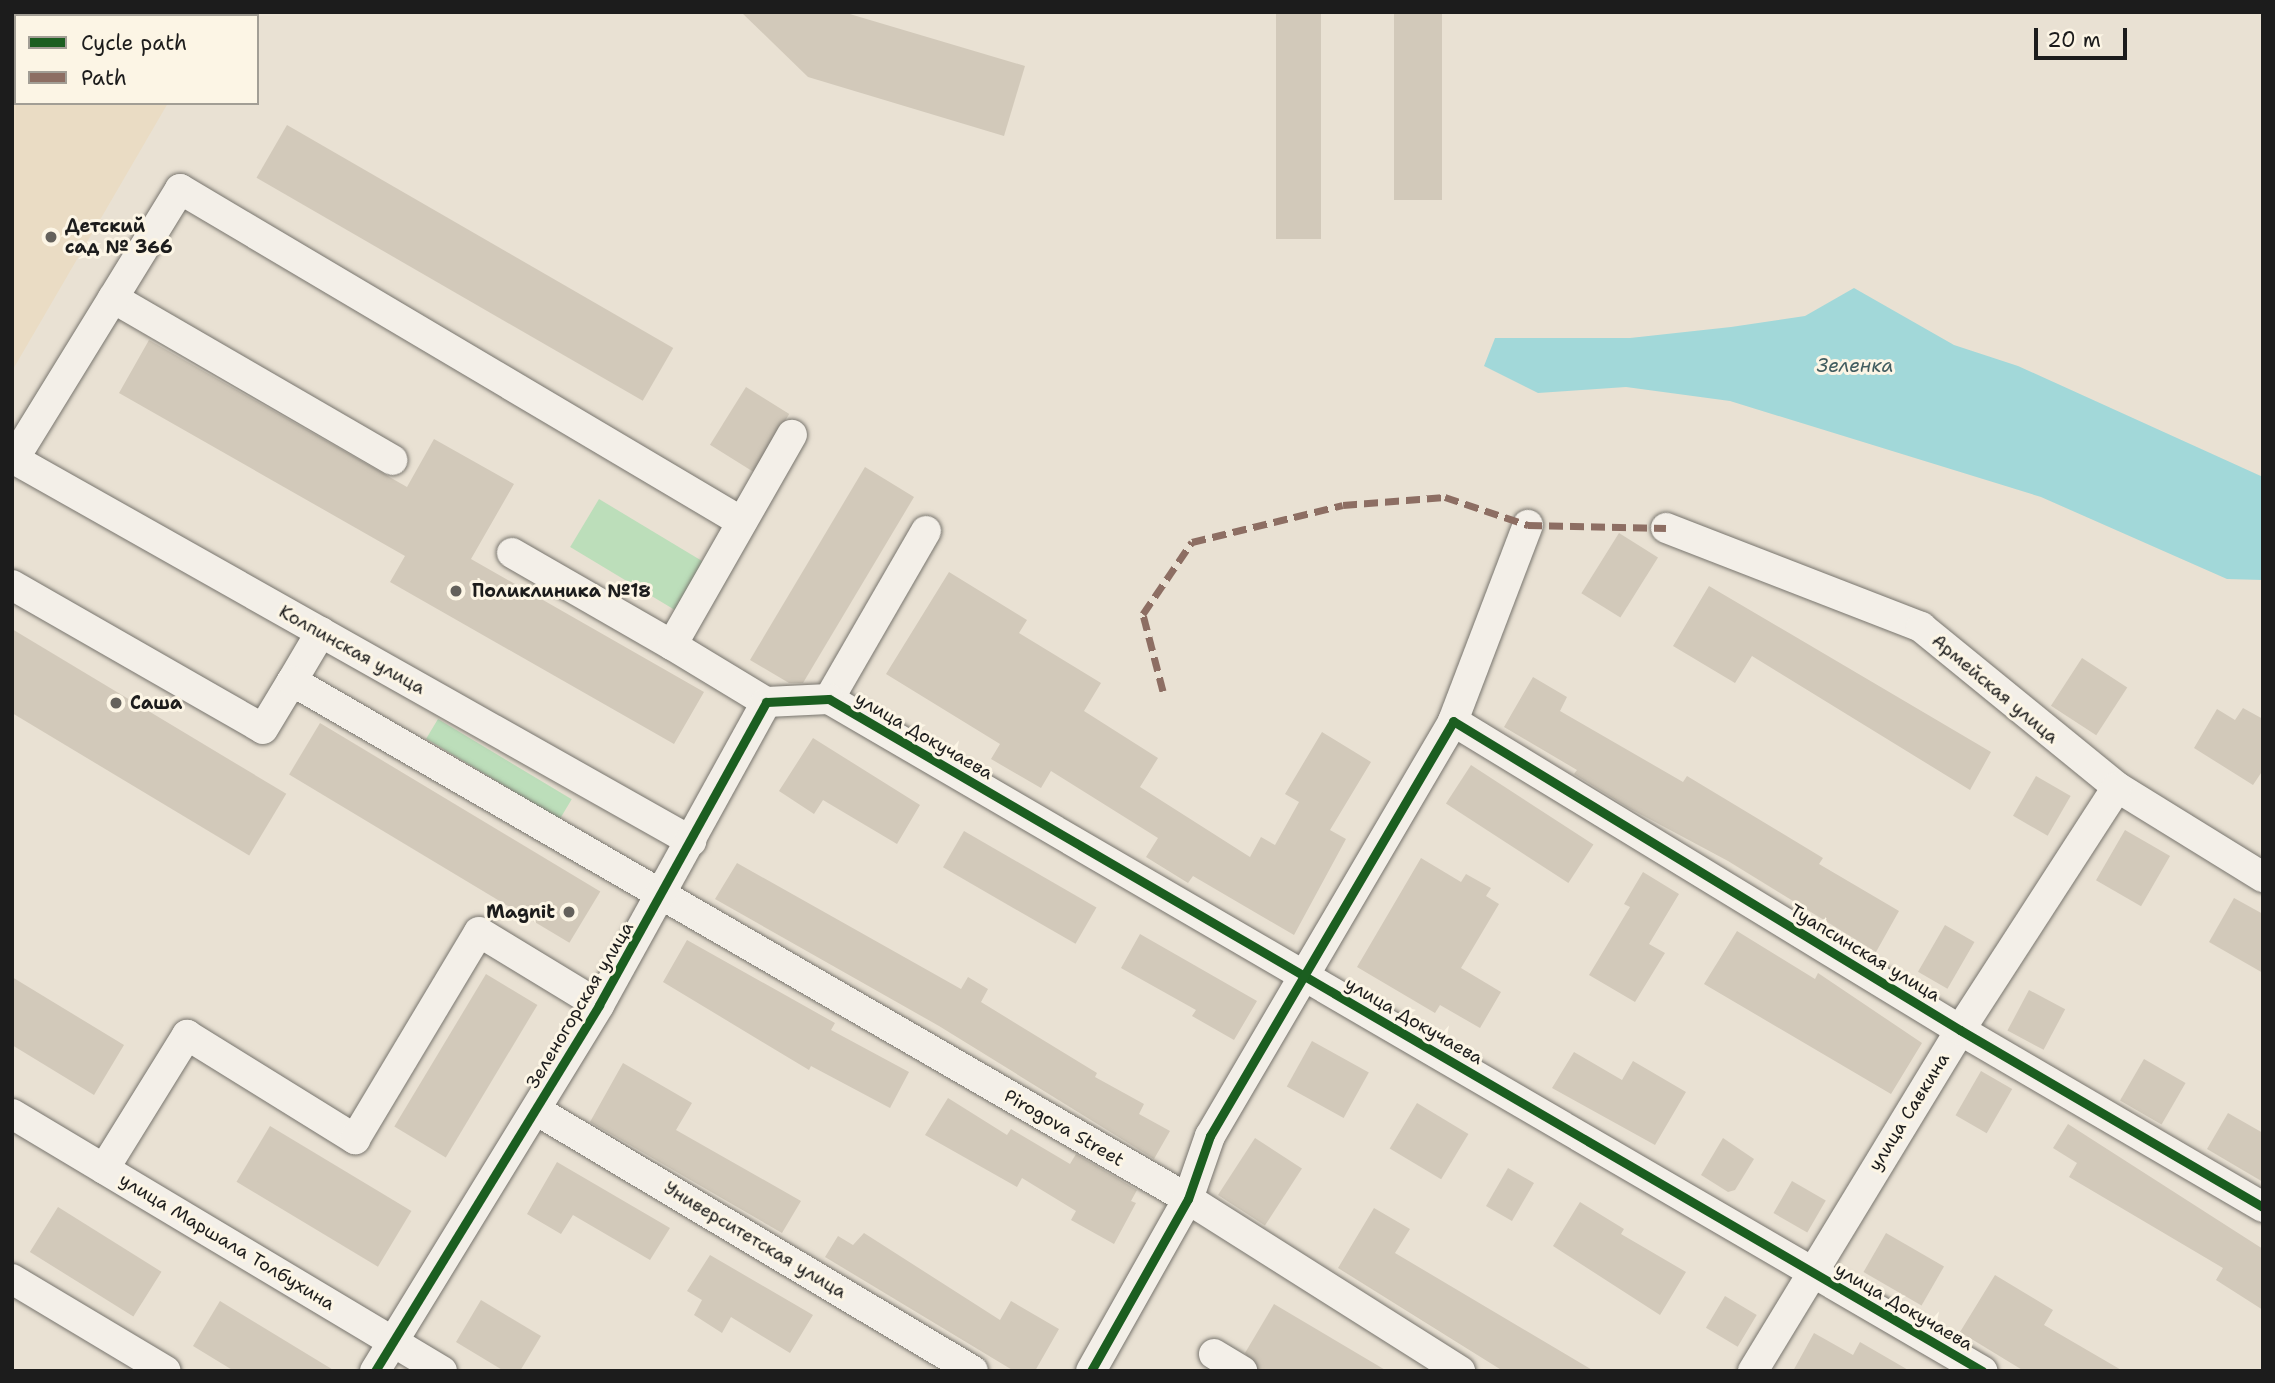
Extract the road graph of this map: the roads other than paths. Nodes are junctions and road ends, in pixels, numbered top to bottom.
1 (113, 298) junction
2 (792, 435) dead end
3 (13, 459) edge
4 (392, 460) dead end
5 (742, 522) junction
6 (1528, 525) dead end
7 (1666, 528) dead end
8 (926, 531) dead end
9 (512, 553) dead end
10 (12, 585) edge
11 (321, 632) junction
12 (673, 645) junction
13 (292, 681) junction
14 (829, 699) junction
15 (765, 702) junction
16 (1453, 720) junction
17 (2117, 787) junction
18 (691, 841) junction
19 (2263, 877) edge
20 (663, 895) junction
21 (1304, 976) junction
22 (599, 1005) junction
23 (1960, 1030) junction
24 (536, 1110) junction
25 (12, 1114) edge
26 (104, 1169) junction
27 (1188, 1199) junction
28 (2263, 1207) edge
29 (1811, 1271) junction
30 (12, 1279) edge
31 (393, 1341) junction
32 (1214, 1354) dead end
33 (166, 1371) edge
34 (375, 1371) edge
35 (442, 1371) edge
36 (973, 1371) edge
37 (1091, 1371) edge
38 (1242, 1371) edge
39 (1460, 1371) edge
40 (1753, 1371) edge
41 (1982, 1371) edge

1 - 3 street
1 - 4 street
1 - 5 street
2 - 5 street
3 - 11 street, Колпинская улица
5 - 12 street
6 - 16 street
7 - 17 street, Армейская улица
8 - 14 street
9 - 12 street
10 - 13 street
11 - 13 street
11 - 18 street, Колпинская улица
12 - 15 street
13 - 20 street, Pirogova Street
14 - 15 street
14 - 21 street, улица Докучаева
15 - 18 street, Зеленогорская улица
16 - 21 street
16 - 23 street, Туапсинская улица
17 - 19 street, Армейская улица
17 - 23 street, улица Савкина
18 - 20 street, Зеленогорская улица
20 - 22 street, Зеленогорская улица
20 - 27 street, Pirogova Street
21 - 27 street
21 - 29 street, улица Докучаева
22 - 24 street, Зеленогорская улица
22 - 26 street
23 - 28 street, Туапсинская улица
23 - 29 street, улица Савкина
24 - 31 street, Зеленогорская улица
24 - 36 street, Университетская улица
25 - 26 street, улица Маршала Толбухина
26 - 31 street, улица Маршала Толбухина
27 - 37 street
27 - 39 street, Pirogova Street
29 - 40 street, улица Савкина
29 - 41 street, улица Докучаева
30 - 33 street
31 - 34 street, Зеленогорская улица
31 - 35 street, улица Маршала Толбухина
32 - 38 street

